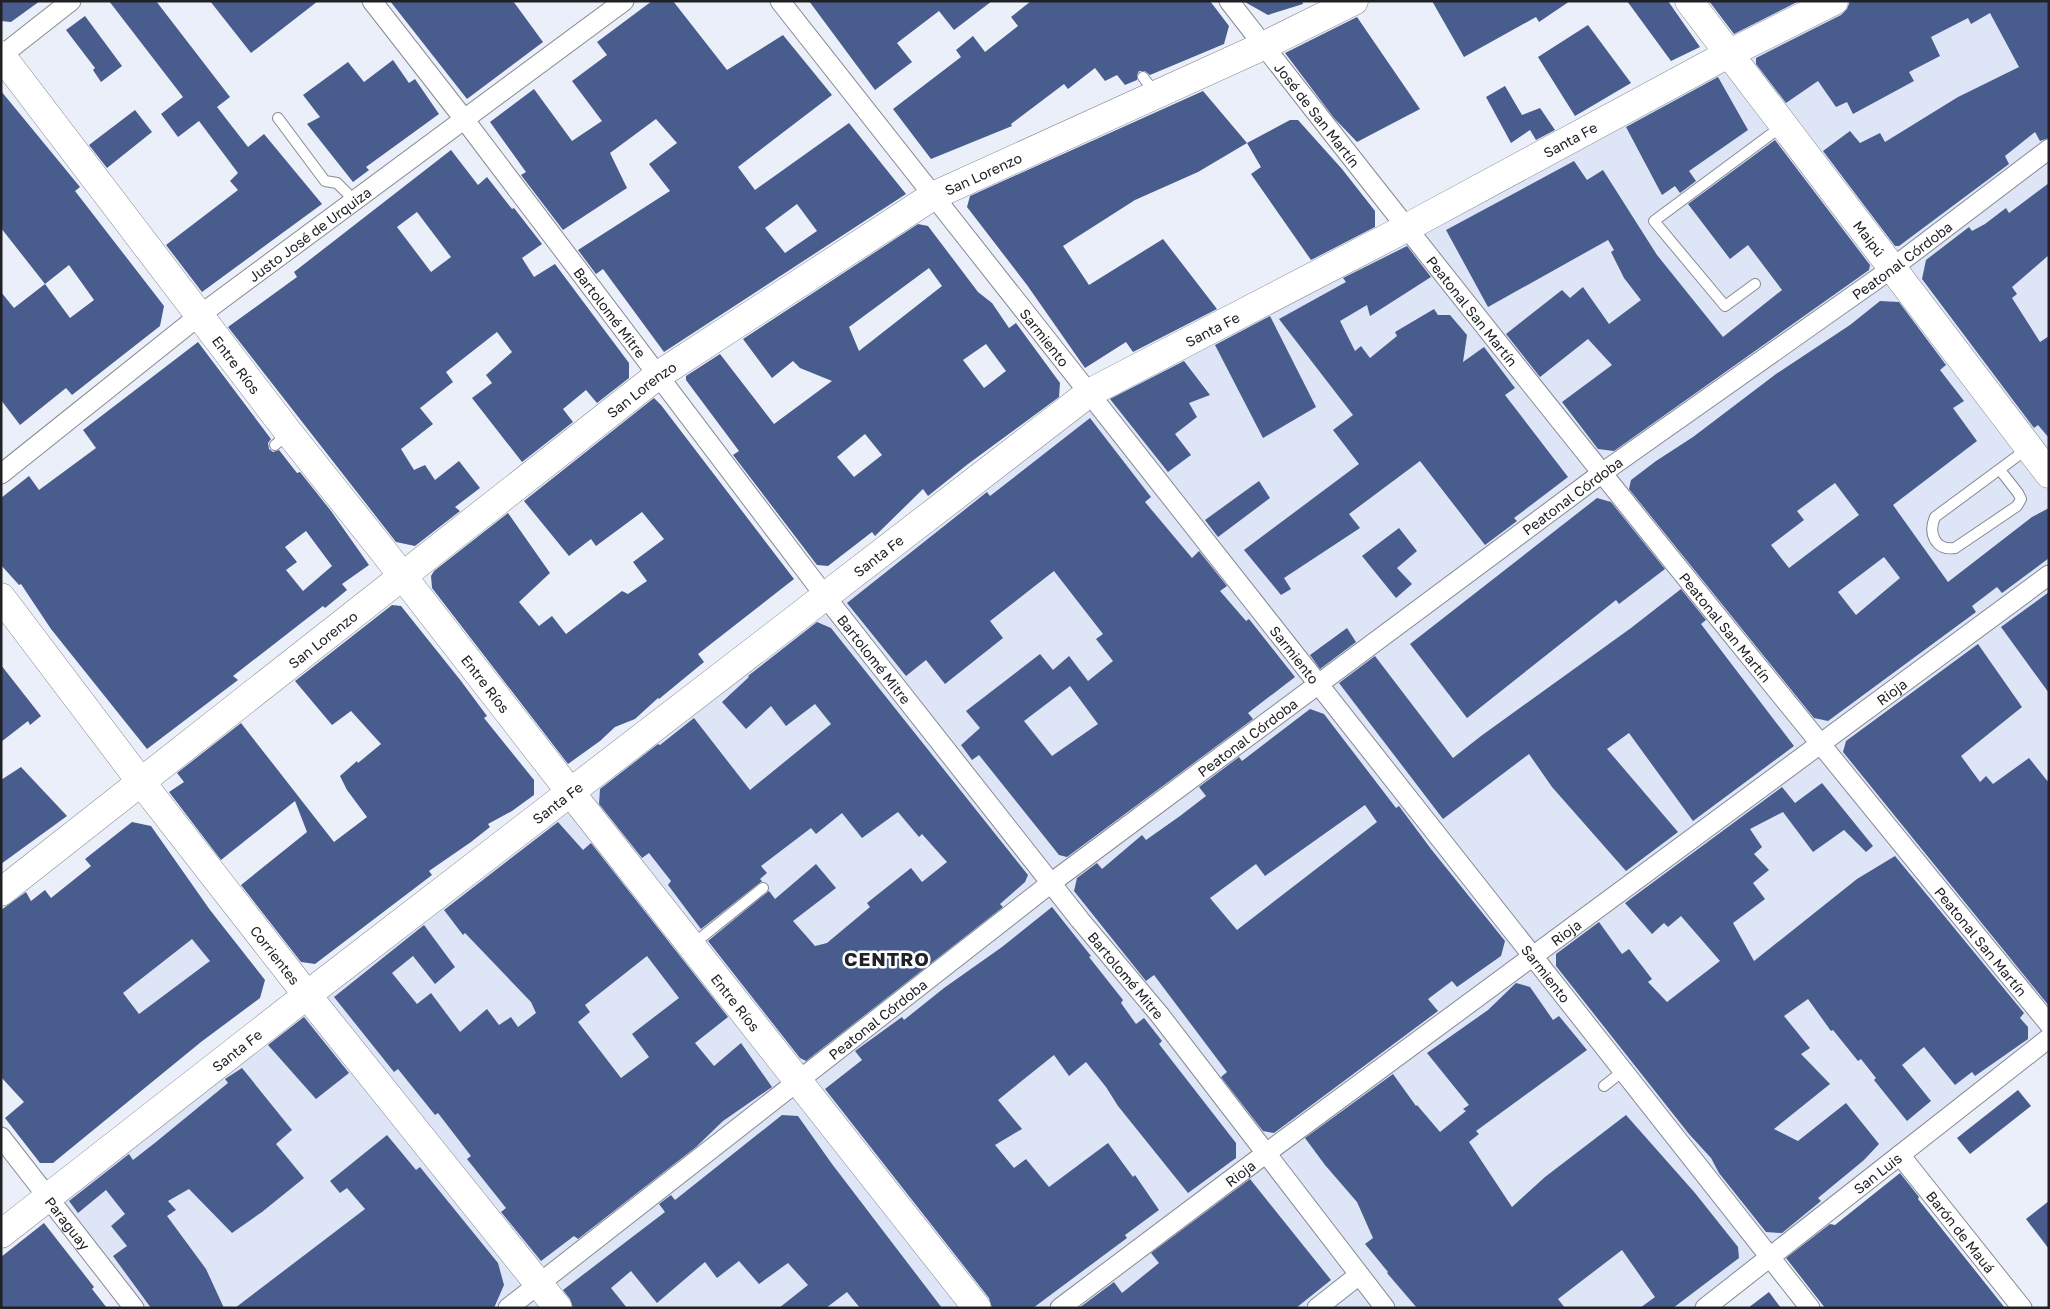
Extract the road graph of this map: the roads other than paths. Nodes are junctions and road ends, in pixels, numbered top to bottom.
1 (71, 1) edge
2 (372, 1) edge
3 (624, 1) edge
4 (780, 1) edge
5 (1229, 1) edge
6 (1354, 1) edge
7 (1689, 1) edge
8 (1834, 1) edge
9 (1263, 46) junction
10 (1728, 54) junction
11 (1, 55) edge
12 (278, 118) dead end
13 (464, 119) junction
14 (1783, 126) junction
15 (2049, 150) edge
16 (933, 196) junction
17 (354, 200) junction
18 (1406, 228) junction
19 (1891, 268) junction
20 (1755, 284) dead end
21 (200, 315) junction
22 (657, 376) junction
23 (1089, 393) junction
24 (2028, 448) junction
25 (2000, 470) junction
26 (1602, 473) junction
27 (1, 474) edge
28 (2049, 474) edge
29 (403, 575) junction
30 (2049, 575) edge
31 (825, 596) junction
32 (1, 598) edge
33 (1319, 685) junction
34 (1820, 744) junction
35 (141, 782) junction
36 (571, 793) junction
37 (1051, 883) junction
38 (763, 888) dead end
39 (1, 892) edge
40 (691, 946) junction
41 (1533, 956) junction
42 (307, 995) junction
43 (2049, 1024) edge
44 (2049, 1038) edge
45 (1623, 1071) junction
46 (798, 1082) junction
47 (1604, 1086) dead end
48 (1, 1137) edge
49 (1265, 1154) junction
50 (1900, 1155) junction
51 (48, 1197) junction
52 (1, 1234) edge
53 (1770, 1257) junction
54 (1359, 1275) junction
55 (538, 1284) junction
56 (134, 1308) edge
57 (508, 1308) edge
58 (558, 1308) edge
59 (977, 1308) edge
60 (1060, 1308) edge
61 (1317, 1308) edge
62 (1385, 1308) edge
63 (1705, 1308) edge
64 (1810, 1308) edge
65 (2022, 1308) edge

1 - 11 street
2 - 13 street, Bartolomé Mitre
3 - 13 street, Justo José de Urquiza
4 - 16 street, Sarmiento
5 - 9 street, José de San Martín
6 - 9 main road, San Lorenzo
7 - 10 main road, Maipú
8 - 10 main road, Santa Fe
9 - 16 main road, San Lorenzo
9 - 18 street, José de San Martín
10 - 14 main road, Maipú
10 - 18 main road, Santa Fe
11 - 21 main road, Entre Ríos
12 - 17 lane
13 - 17 street, Justo José de Urquiza
13 - 22 street, Bartolomé Mitre
14 - 19 main road, Maipú
14 - 20 lane
15 - 19 street, Peatonal Córdoba
16 - 22 main road, San Lorenzo
16 - 23 street, Sarmiento
17 - 21 street, Justo José de Urquiza
18 - 23 main road, Santa Fe
18 - 26 street, Peatonal San Martín
19 - 24 main road, Maipú
19 - 26 street, Peatonal Córdoba
21 - 27 street, Justo José de Urquiza
21 - 29 main road, Entre Ríos
22 - 29 main road, San Lorenzo
22 - 31 street, Bartolomé Mitre
23 - 31 main road, Santa Fe
23 - 33 street, Sarmiento
24 - 25 lane
24 - 28 main road, Maipú
25 - 25 lane
26 - 33 street, Peatonal Córdoba
26 - 34 street, Peatonal San Martín
29 - 35 main road, San Lorenzo
29 - 36 main road, Entre Ríos
30 - 34 street, Rioja
31 - 36 main road, Santa Fe
31 - 37 street, Bartolomé Mitre
32 - 35 main road, Corrientes
33 - 37 street, Peatonal Córdoba
33 - 41 street, Sarmiento
34 - 41 street, Rioja
34 - 43 street, Peatonal San Martín
35 - 39 main road, San Lorenzo
35 - 42 main road, Corrientes
36 - 40 main road, Entre Ríos
36 - 42 main road, Santa Fe
37 - 46 street, Peatonal Córdoba
37 - 49 street, Bartolomé Mitre
38 - 40 lane
40 - 46 main road, Entre Ríos
41 - 45 street, Sarmiento
41 - 49 street, Rioja
42 - 51 main road, Santa Fe
42 - 55 main road, Corrientes
44 - 50 street, San Luis
45 - 47 lane
45 - 53 street, Sarmiento
46 - 55 street, Peatonal Córdoba
46 - 59 main road, Entre Ríos
48 - 51 street, Paraguay
49 - 54 street, Bartolomé Mitre
49 - 60 street, Rioja
50 - 53 street, San Luis
50 - 65 street, Barón de Mauá
51 - 52 main road, Santa Fe
51 - 56 street, Paraguay
53 - 63 street, San Luis
53 - 64 street, Sarmiento
54 - 61 street
54 - 62 street, Bartolomé Mitre
55 - 57 street, Peatonal Córdoba
55 - 58 main road, Corrientes

